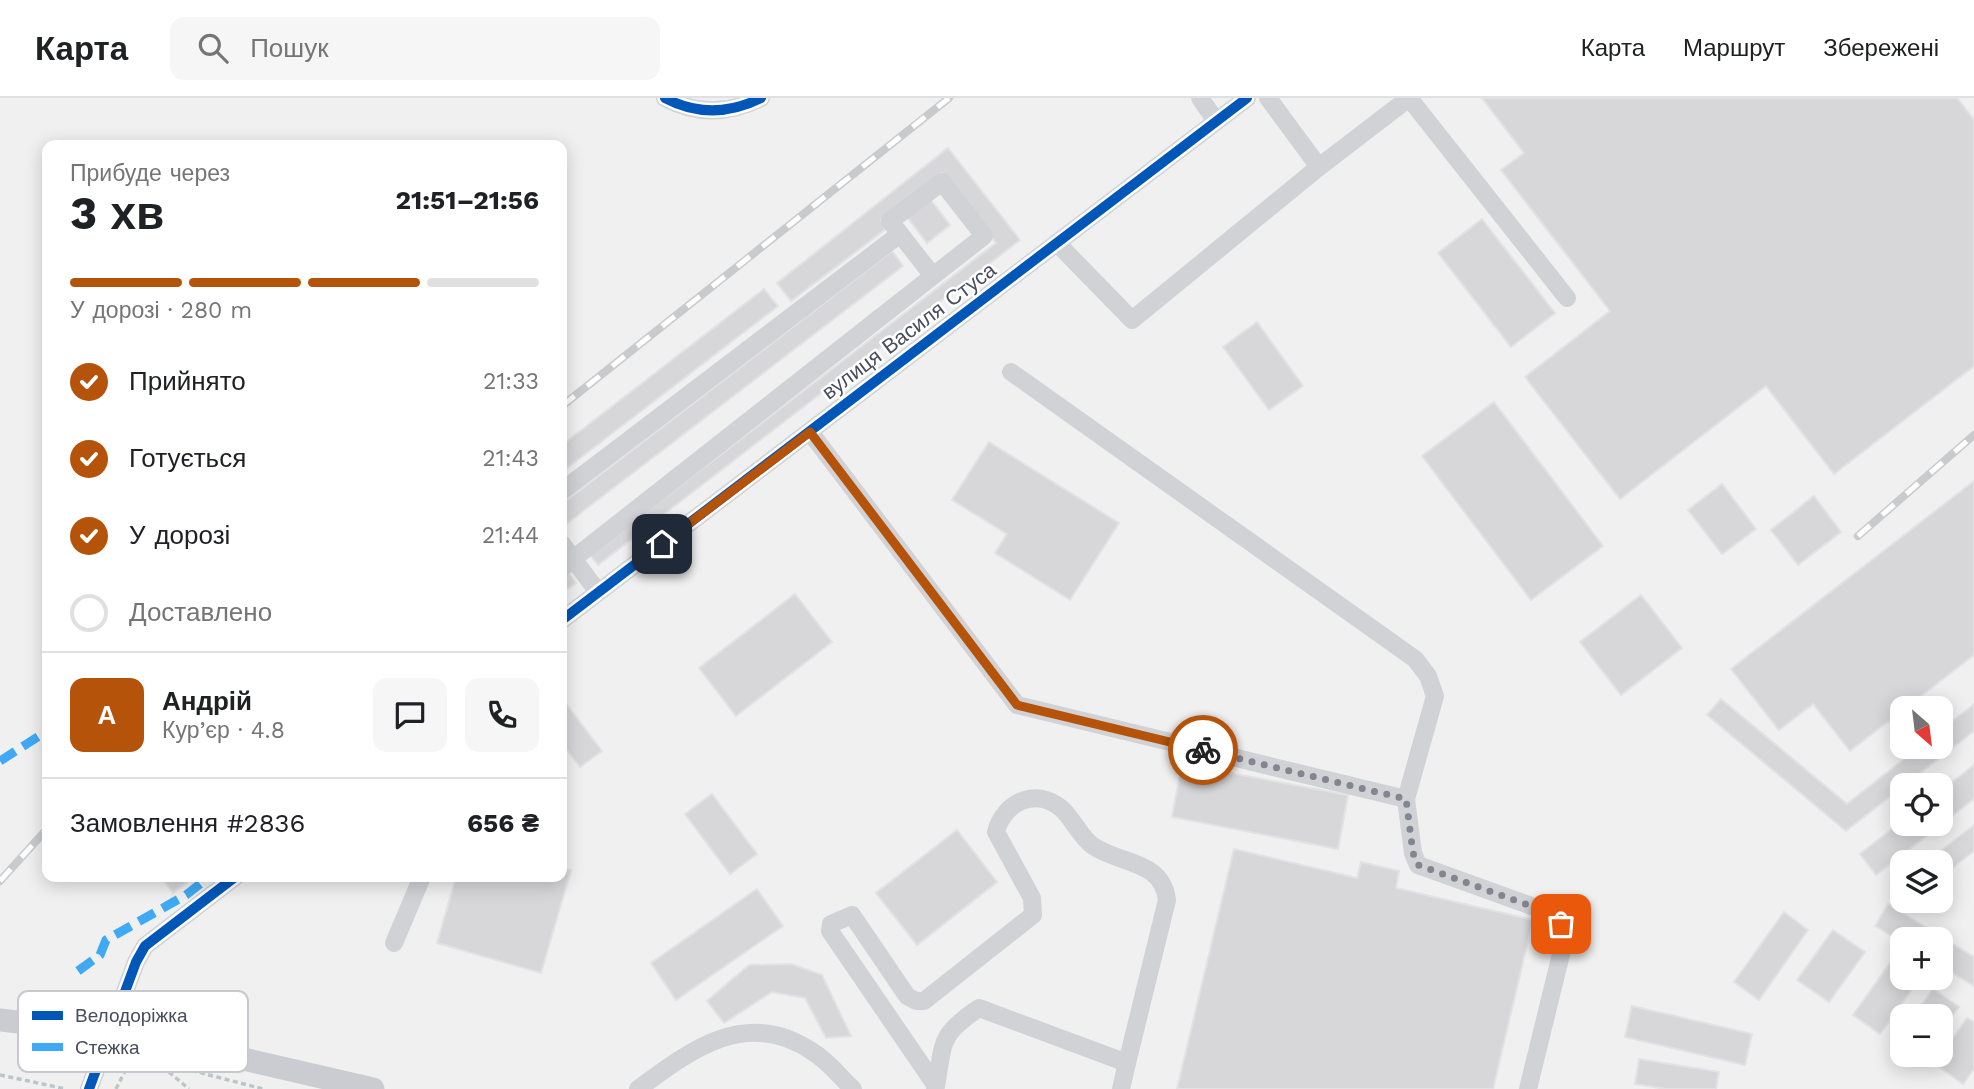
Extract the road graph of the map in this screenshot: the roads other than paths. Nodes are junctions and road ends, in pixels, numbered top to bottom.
1 (665, 98) edge
2 (761, 98) edge
3 (1200, 98) edge
4 (1247, 98) edge
5 (1268, 98) edge
6 (1216, 121) junction
7 (1319, 167) junction
8 (900, 234) junction
9 (1057, 243) junction
10 (933, 276) junction
11 (1567, 298) dead end
12 (1011, 372) dead end
13 (810, 432) junction
14 (567, 487) edge
15 (568, 563) edge
16 (598, 592) junction
17 (567, 616) edge
18 (1406, 799) junction
19 (228, 882) edge
20 (420, 882) edge
21 (394, 943) dead end
22 (126, 991) edge
23 (0, 1020) edge
24 (18, 1022) edge
25 (1127, 1063) junction
26 (248, 1065) edge
27 (96, 1072) edge
28 (335, 1085) edge
29 (936, 1087) edge
30 (89, 1089) edge
31 (373, 1089) edge
32 (638, 1089) edge
33 (853, 1089) edge
34 (1121, 1089) edge
35 (1528, 1089) edge

1 - 2 street
3 - 6 street
4 - 6 street, вулиця Василя Стуса
5 - 7 street
6 - 9 street, вулиця Василя Стуса
7 - 9 street
7 - 11 street
8 - 10 street
8 - 10 street
8 - 14 street
9 - 13 street, вулиця Василя Стуса
10 - 15 street
12 - 18 street
13 - 16 street, вулиця Василя Стуса
13 - 18 street
15 - 16 street
16 - 17 street, вулиця Василя Стуса
18 - 35 street
19 - 22 street
20 - 21 street
23 - 24 main road
25 - 29 street
25 - 29 street
25 - 34 street
26 - 28 main road
27 - 30 street
28 - 31 main road
32 - 33 street

